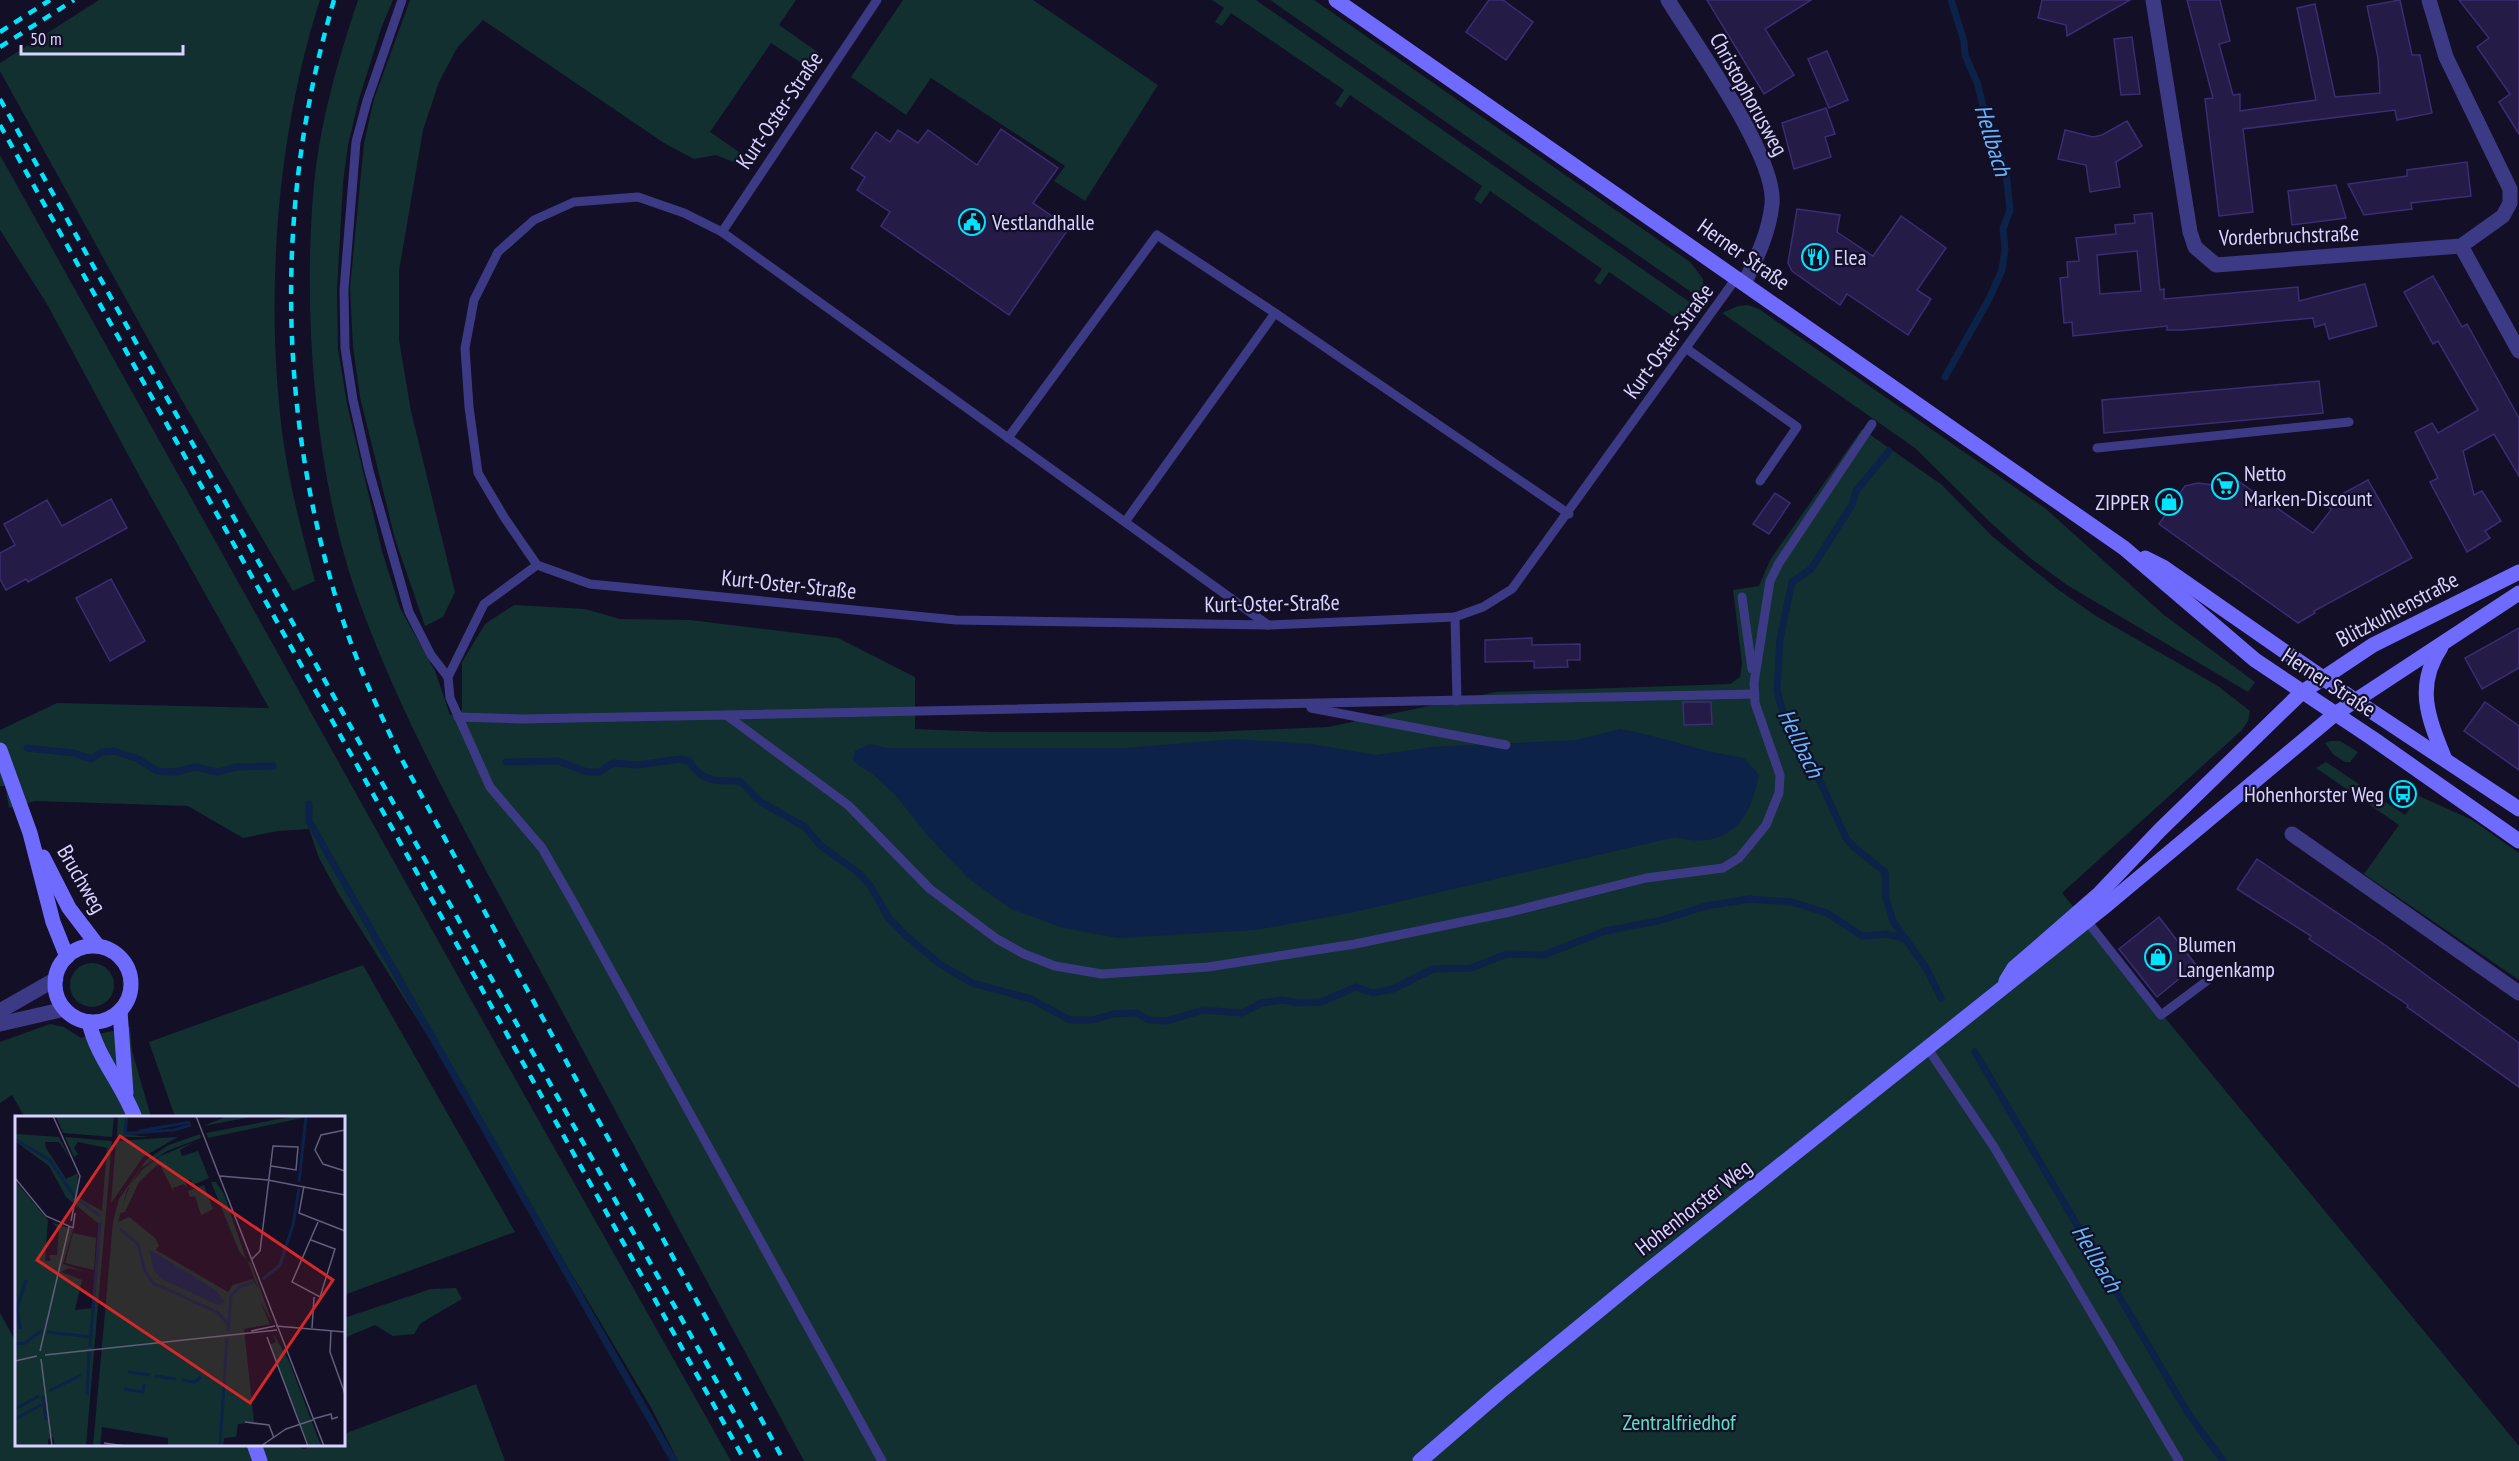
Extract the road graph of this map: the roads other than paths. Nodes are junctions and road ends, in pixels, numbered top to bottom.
1 (402, 0) edge
2 (877, 0) edge
3 (1336, 0) edge
4 (1668, 0) edge
5 (2153, 0) edge
6 (2429, 0) edge
7 (722, 232) junction
8 (2461, 246) junction
9 (1741, 280) junction
10 (1275, 313) junction
11 (1687, 349) junction
12 (2519, 351) edge
13 (2349, 422) dead end
14 (1872, 424) dead end
15 (1008, 438) junction
16 (2097, 448) dead end
17 (1760, 481) dead end
18 (1569, 514) junction
19 (1125, 522) junction
20 (2124, 548) junction
21 (537, 565) junction
22 (2519, 572) edge
23 (2519, 593) edge
24 (1742, 597) dead end
25 (1455, 617) junction
26 (1268, 625) junction
27 (2445, 642) junction
28 (448, 677) junction
29 (2322, 677) junction
30 (1754, 683) junction
31 (2301, 693) junction
32 (1755, 694) junction
33 (2356, 700) junction
34 (1457, 701) junction
35 (1291, 705) junction
36 (2335, 714) junction
37 (726, 715) junction
38 (458, 717) junction
39 (1506, 745) dead end
40 (0, 750) edge
41 (2444, 757) junction
42 (2519, 809) edge
43 (30, 833) junction
44 (2292, 834) dead end
45 (2519, 841) edge
46 (2087, 921) junction
47 (98, 946) junction
48 (67, 957) junction
49 (56, 979) junction
50 (2208, 980) dead end
51 (2519, 993) edge
52 (1998, 994) junction
53 (65, 1009) junction
54 (120, 1011) junction
55 (3, 1014) edge
56 (89, 1022) junction
57 (1928, 1049) junction
58 (126, 1093) junction
59 (134, 1116) edge
60 (255, 1446) edge
61 (260, 1461) edge
62 (882, 1461) edge
63 (1420, 1461) edge
64 (2180, 1461) edge

1 - 28 lane
2 - 7 lane, Kurt-Oster-Straße
3 - 9 main road, Herner Straße
4 - 9 street, Christophorusweg
5 - 8 street, Vorderbruchstraße
6 - 8 street
7 - 15 lane
7 - 21 lane
8 - 12 street
9 - 11 lane, Kurt-Oster-Straße
9 - 20 main road, Herner Straße
10 - 15 lane
10 - 18 lane
10 - 19 lane
11 - 17 lane
11 - 18 lane, Kurt-Oster-Straße
13 - 16 lane
14 - 30 lane
15 - 19 lane
18 - 25 lane, Kurt-Oster-Straße
19 - 26 lane
20 - 29 main road, Herner Straße
20 - 31 main road, Herner Straße
21 - 26 lane, Kurt-Oster-Straße
21 - 28 lane
22 - 29 main road, Blitzkuhlenstraße
23 - 27 main road
24 - 30 lane
25 - 26 lane, Kurt-Oster-Straße
25 - 34 lane
27 - 33 main road
27 - 41 main road
28 - 38 lane
29 - 31 main road, Blitzkuhlenstraße
29 - 33 main road, Herner Straße
30 - 32 lane
31 - 36 main road, Herner Straße
31 - 52 main road, Hohenhorster Weg
32 - 34 lane
32 - 37 lane
33 - 36 main road, Hohenhorster Weg
33 - 41 main road, Herner Straße
34 - 35 lane
35 - 37 lane
35 - 39 lane
36 - 45 main road, Herner Straße
36 - 46 main road, Hohenhorster Weg
37 - 38 lane
38 - 62 lane
40 - 43 main road, Bruchweg
41 - 42 main road, Herner Straße
43 - 47 main road, Bruchweg
43 - 48 main road, Bruchweg
44 - 51 street
46 - 50 lane
46 - 52 main road, Hohenhorster Weg
47 - 48 main road, Bruchweg
47 - 54 main road, Bruchweg
48 - 49 main road
49 - 53 main road
49 - 55 street
52 - 57 main road, Hohenhorster Weg
53 - 55 street
53 - 56 main road
54 - 56 main road
54 - 58 main road, Bruchweg
56 - 58 main road, Bruchweg
57 - 63 main road, Hohenhorster Weg
57 - 64 lane
58 - 59 main road, Bruchweg
60 - 61 main road

